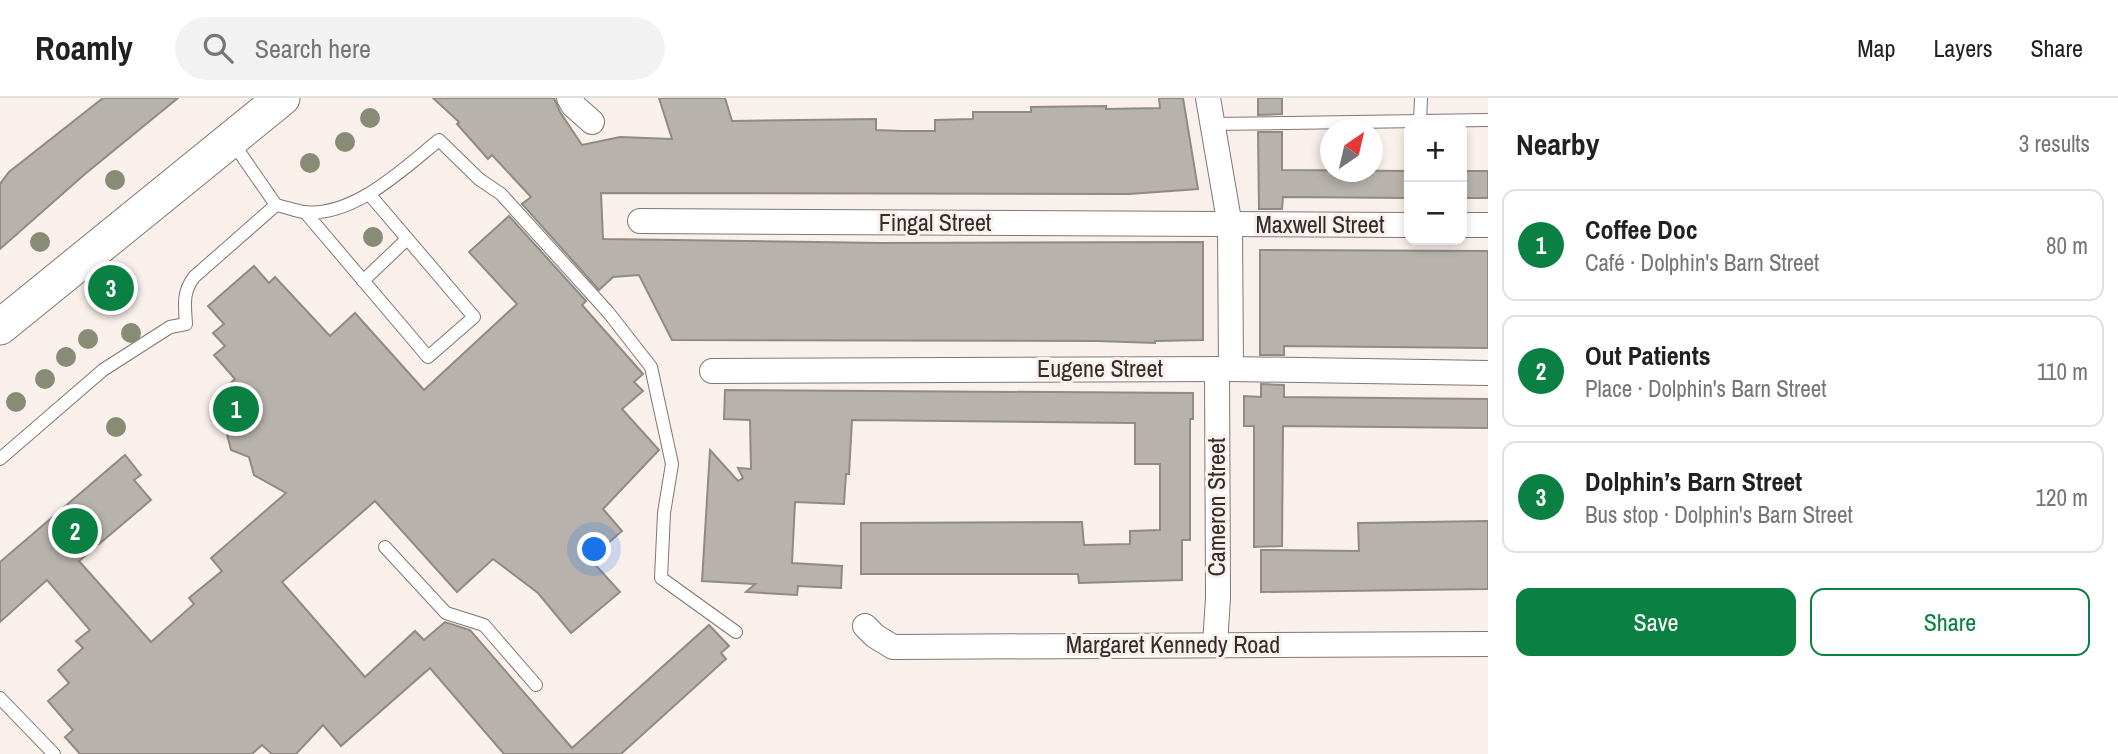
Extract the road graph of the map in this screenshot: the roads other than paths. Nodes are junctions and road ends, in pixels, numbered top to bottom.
1 (282, 98) edge
2 (569, 98) edge
3 (1208, 98) edge
4 (1421, 98) edge
5 (1420, 119) edge
6 (1467, 120) edge
7 (1488, 120) edge
8 (1404, 121) edge
9 (592, 122) dead end
10 (1212, 124) junction
11 (231, 140) junction
12 (370, 195) junction
13 (276, 205) junction
14 (305, 212) junction
15 (640, 221) dead end
16 (1404, 225) edge
17 (1467, 225) edge
18 (1488, 225) edge
19 (1230, 226) junction
20 (407, 239) junction
21 (363, 281) junction
22 (7, 317) edge
23 (1224, 369) junction
24 (712, 371) dead end
25 (1488, 373) edge
26 (0, 459) edge
27 (385, 547) dead end
28 (865, 626) dead end
29 (736, 632) dead end
30 (1216, 644) junction
31 (1488, 644) edge
32 (536, 685) dead end
33 (0, 698) edge
34 (54, 754) edge

1 - 11 main road
2 - 9 street
3 - 10 street, Cameron Street
4 - 5 lane
6 - 7 lane
8 - 10 lane
10 - 19 street, Cameron Street
11 - 13 lane
11 - 22 main road
12 - 14 lane
12 - 20 lane
12 - 29 lane
13 - 14 lane
13 - 26 lane
14 - 21 lane
15 - 19 street, Fingal Street
16 - 19 street, Maxwell Street
17 - 18 street
19 - 23 street, Cameron Street
20 - 21 lane
20 - 21 lane
23 - 24 street, Eugene Street
23 - 25 street, Eugene Street
23 - 30 street, Cameron Street
27 - 32 lane
28 - 30 street, Margaret Kennedy Road
30 - 31 street, Margaret Kennedy Road
33 - 34 lane

